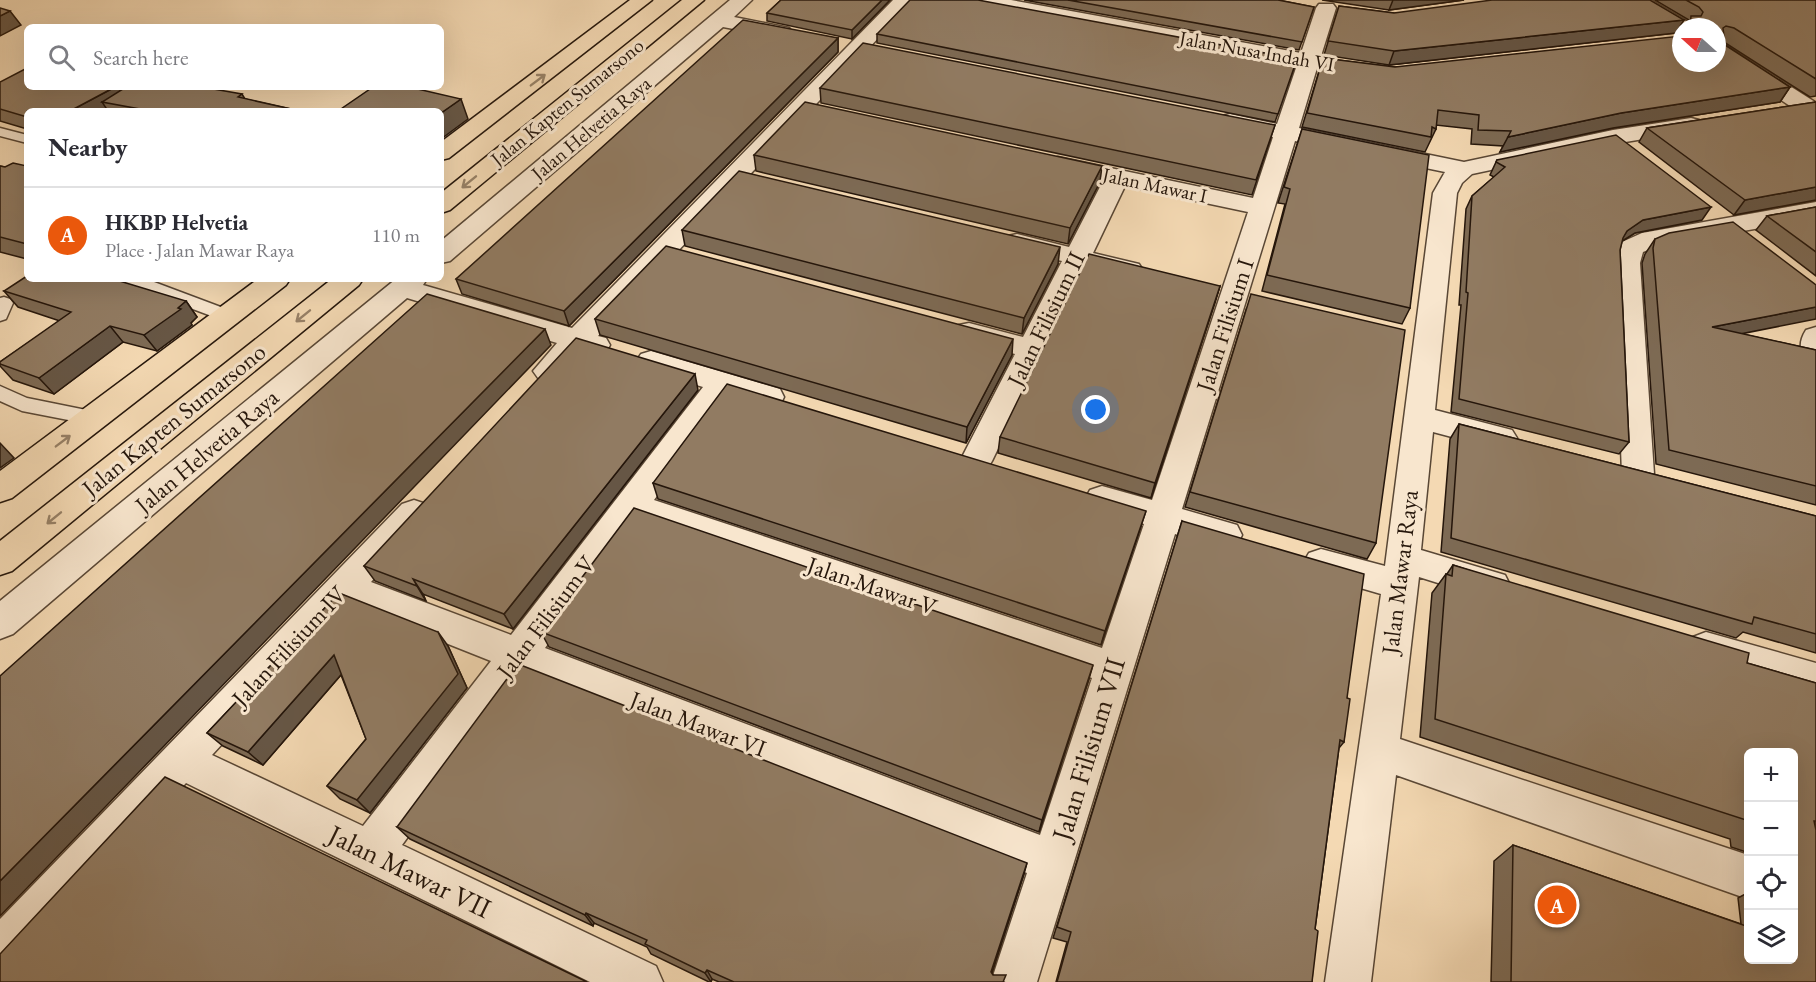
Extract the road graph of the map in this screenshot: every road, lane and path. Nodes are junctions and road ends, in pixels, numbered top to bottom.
1 (642, 0) edge
2 (694, 0) edge
3 (742, 0) edge
4 (904, 0) edge
5 (979, 0) edge
6 (1637, 0) edge
7 (1325, 8) dead end
8 (719, 20) junction
9 (1672, 32) edge
10 (800, 36) edge
11 (1726, 54) edge
12 (1308, 60) junction
13 (1350, 68) edge
14 (509, 101) junction
15 (1811, 106) edge
16 (555, 112) junction
17 (1773, 112) edge
18 (1205, 116) edge
19 (1715, 121) edge
20 (0, 132) edge
21 (1286, 132) junction
22 (1612, 137) junction
23 (24, 138) edge
24 (444, 151) edge
25 (1639, 157) edge
26 (1035, 159) edge
27 (1464, 169) junction
28 (1117, 177) junction
29 (444, 202) edge
30 (1701, 204) edge
31 (1262, 208) junction
32 (1816, 210) edge
33 (1728, 224) junction
34 (998, 237) edge
35 (1754, 244) edge
36 (444, 252) edge
37 (1077, 256) junction
38 (1156, 276) edge
39 (138, 282) edge
40 (272, 282) edge
41 (345, 282) edge
42 (408, 284) edge
43 (228, 316) junction
44 (939, 324) edge
45 (1816, 337) edge
46 (578, 339) junction
47 (1032, 349) junction
48 (1816, 354) edge
49 (723, 383) junction
50 (0, 393) edge
51 (521, 399) edge
52 (800, 407) edge
53 (1418, 417) junction
54 (94, 418) junction
55 (1534, 447) edge
56 (1604, 465) edge
57 (1009, 471) edge
58 (1638, 474) junction
59 (1672, 483) edge
60 (0, 489) edge
61 (1075, 490) edge
62 (433, 493) edge
63 (631, 505) junction
64 (1162, 517) junction
65 (1250, 542) edge
66 (1296, 555) edge
67 (0, 561) edge
68 (1401, 572) junction
69 (344, 587) junction
70 (1528, 596) edge
71 (0, 623) edge
72 (1678, 639) edge
73 (518, 655) junction
74 (1113, 668) junction
75 (1816, 680) edge
76 (1378, 750) junction
77 (181, 760) junction
78 (370, 852) junction
79 (1053, 862) junction
80 (1744, 875) edge
81 (0, 952) edge
82 (1355, 980) edge
83 (640, 982) edge
84 (1014, 982) edge

14 -> 1 highway, Jalan Kapten Sumarsono
2 - 16 highway, Jalan Kapten Sumarsono
3 - 8 street, Jalan Helvetia Raya
4 - 46 street
5 - 12 street, Jalan Nusa Indah VI
6 - 9 street
7 - 12 street, Jalan Filisium I
8 - 10 street
8 - 36 street, Jalan Helvetia Raya
11 - 15 street
12 - 13 street, Jalan Nusa Indah VI
12 - 21 street, Jalan Filisium I
14 - 16 highway
14 - 24 highway, Jalan Kapten Sumarsono
15 - 17 street
16 -> 29 highway, Jalan Kapten Sumarsono
18 - 21 street
19 - 22 street
20 - 23 lane
21 - 27 street
21 - 31 street, Jalan Filisium I
22 - 25 street
22 - 27 street
26 - 28 street, Jalan Mawar I
27 - 53 street, Jalan Mawar Raya
28 - 31 street, Jalan Mawar I
28 - 37 street, Jalan Filisium II
30 - 33 street
31 - 64 street, Jalan Filisium I
32 - 33 street
33 - 35 street
33 - 58 street
34 - 37 street
37 - 38 street
37 - 47 street, Jalan Filisium II
39 - 43 lane
40 - 43 highway, Jalan Kapten Sumarsono
41 -> 67 highway, Jalan Kapten Sumarsono
42 - 46 street
42 - 71 street, Jalan Helvetia Raya
43 - 54 highway, Jalan Kapten Sumarsono
44 - 47 street
45 - 48 street
46 - 49 street
46 - 51 street
47 - 57 street, Jalan Filisium II
49 - 52 street
49 - 63 street, Jalan Filisium V
50 - 54 lane
53 - 55 street
53 - 68 street, Jalan Mawar Raya
60 -> 54 highway, Jalan Kapten Sumarsono
56 - 58 street
58 - 59 street
61 - 64 street
62 - 69 street, Jalan Filisium IV
63 - 73 street, Jalan Filisium V
63 - 74 street, Jalan Mawar V
64 - 65 street
64 - 74 street, Jalan Filisium VII
66 - 68 street
68 - 70 street
68 - 76 street, Jalan Mawar Raya
69 - 73 street, Jalan Mawar VI
69 - 77 street, Jalan Filisium IV
72 - 75 street
73 - 78 street, Jalan Filisium V
73 - 79 street, Jalan Mawar VI
74 - 79 street, Jalan Filisium VII
76 - 80 street
76 - 82 street, Jalan Mawar Raya
77 - 78 street, Jalan Mawar VII
77 - 81 street, Jalan Filisium IV
78 - 83 street, Jalan Mawar VII
79 - 84 street, Jalan Filisium VII

